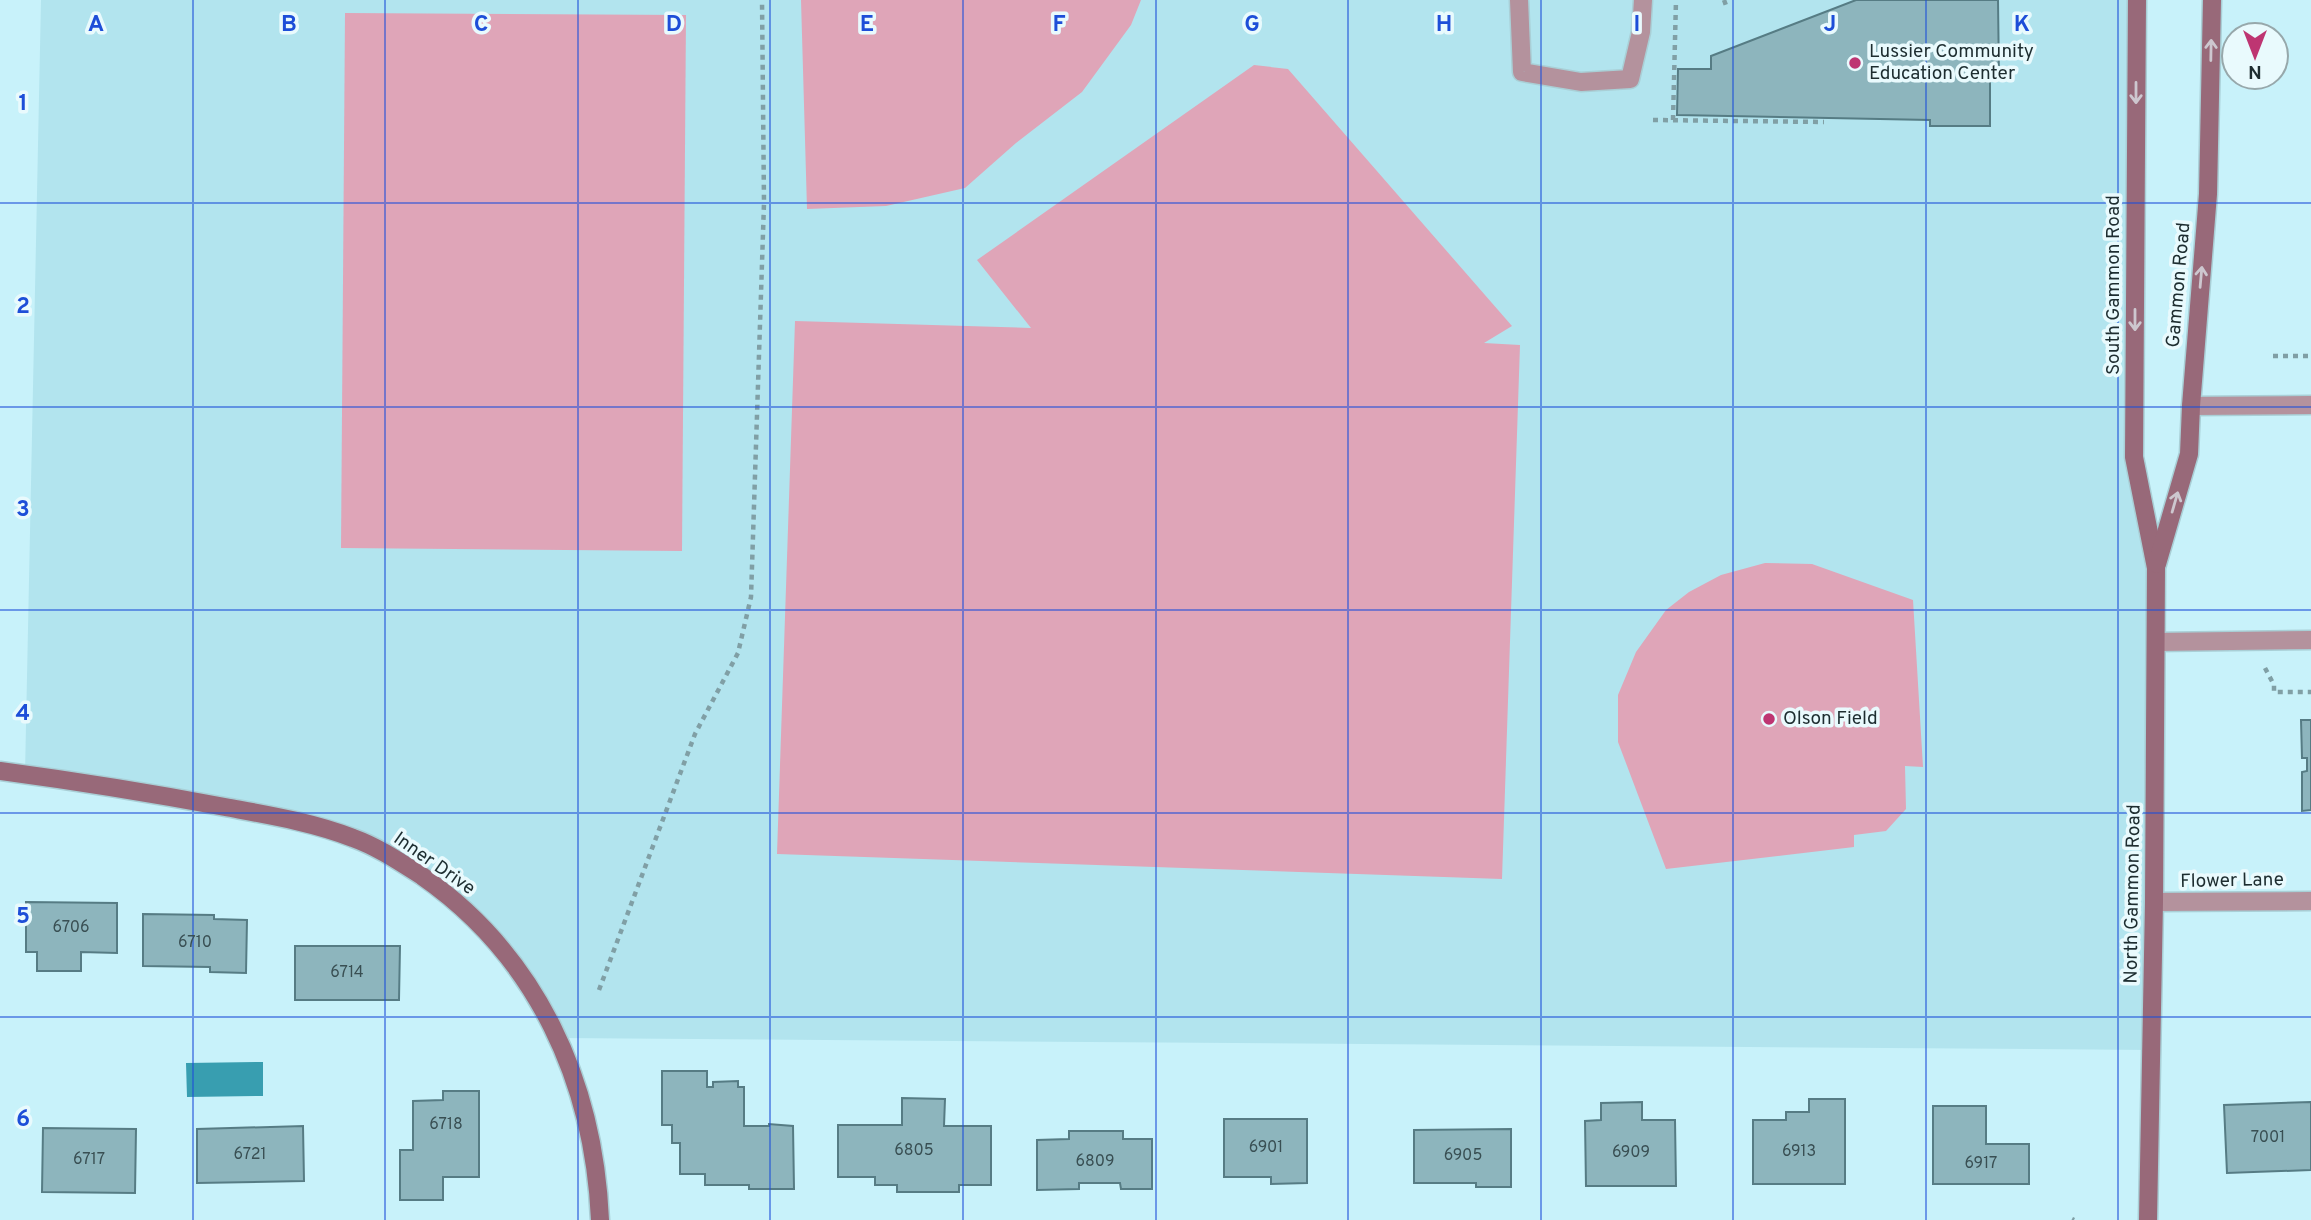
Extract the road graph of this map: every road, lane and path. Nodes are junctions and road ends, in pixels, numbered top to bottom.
1 (762, 0) edge
2 (1519, 0) edge
3 (1643, 0) edge
4 (1676, 0) edge
5 (1724, 0) edge
6 (2137, 0) edge
7 (2212, 0) edge
8 (1727, 8) dead end
9 (1653, 120) dead end
10 (1673, 120) junction
11 (1824, 122) dead end
12 (2273, 356) dead end
13 (2311, 356) edge
14 (2311, 405) edge
15 (2191, 406) junction
16 (2156, 568) junction
17 (2311, 640) edge
18 (2156, 642) junction
19 (2260, 665) dead end
20 (2311, 692) edge
21 (0, 771) edge
22 (2311, 901) edge
23 (2154, 902) junction
24 (599, 990) dead end
25 (600, 1220) edge
26 (2148, 1220) edge

1 - 24 path
2 - 3 street
4 - 10 path
5 - 8 path
6 -> 16 main road, South Gammon Road
15 -> 7 main road, Gammon Road
9 - 10 path
10 - 11 path
12 - 13 path
14 - 15 street
16 -> 15 main road, Gammon Road
16 - 18 main road, North Gammon Road
17 - 18 street
18 - 23 main road, North Gammon Road
19 - 20 path
21 - 25 main road, Inner Drive
22 - 23 street, Flower Lane
23 - 26 main road, North Gammon Road

